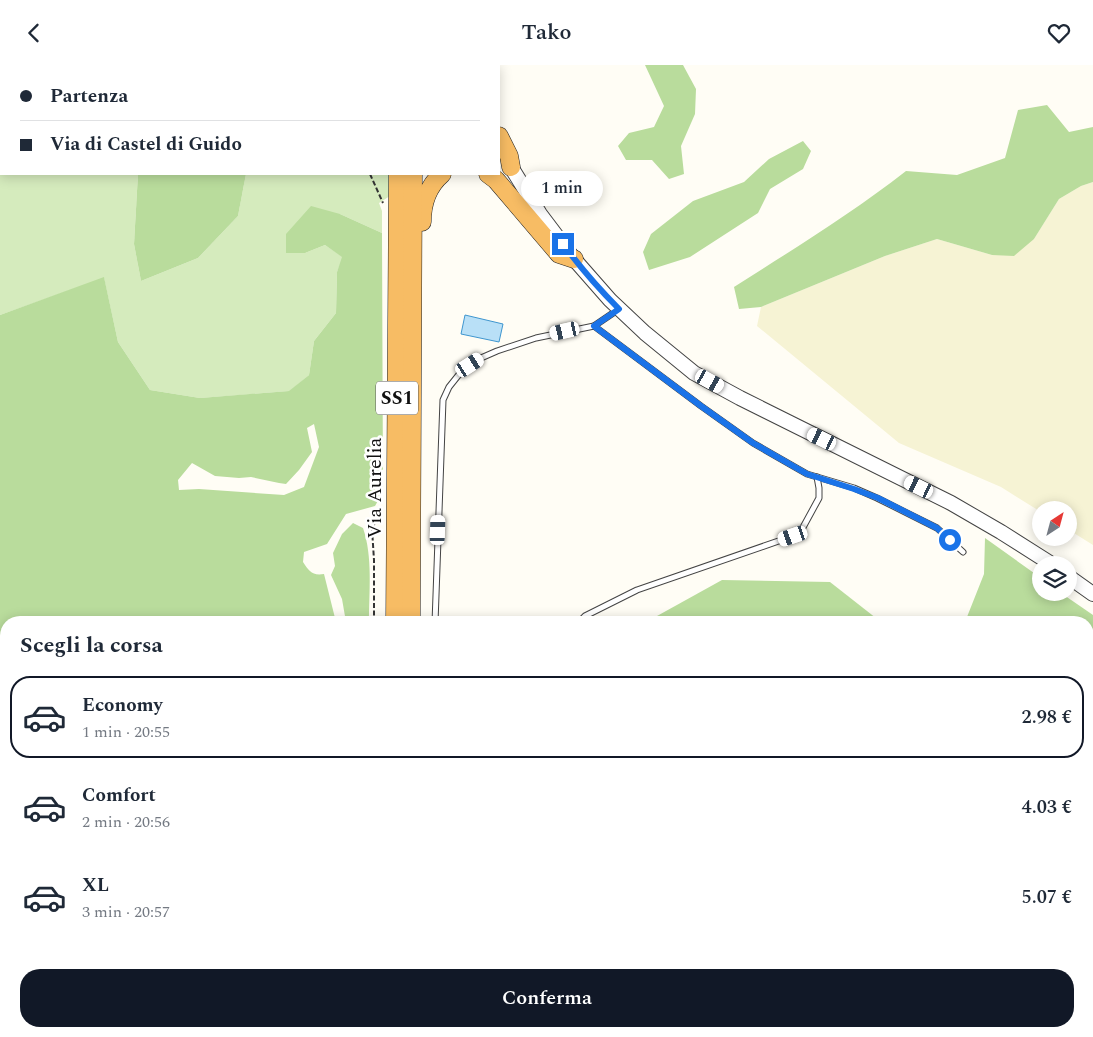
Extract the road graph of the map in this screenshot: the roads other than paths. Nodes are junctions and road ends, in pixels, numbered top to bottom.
1 (500, 138) edge
2 (500, 152) edge
3 (511, 167) junction
4 (398, 175) edge
5 (413, 175) edge
6 (441, 175) edge
7 (489, 175) edge
8 (574, 259) junction
9 (619, 309) junction
10 (594, 326) junction
11 (413, 473) junction
12 (817, 477) junction
13 (963, 552) dead end
14 (1039, 556) edge
15 (1077, 583) edge
16 (1093, 594) edge
17 (395, 616) edge
18 (412, 616) edge
19 (435, 616) edge
20 (585, 616) edge

1 - 3 highway
2 - 3 highway
3 - 8 street
4 - 17 highway, Via Aurelia / SS1
5 - 11 highway, Via Aurelia / SS1
6 - 11 highway
7 - 8 highway
8 - 9 street
9 - 10 lane
9 - 14 street
10 - 12 lane
10 - 19 lane
11 - 18 highway, Via Aurelia / SS1
12 - 13 lane
12 - 20 lane
15 - 16 street

